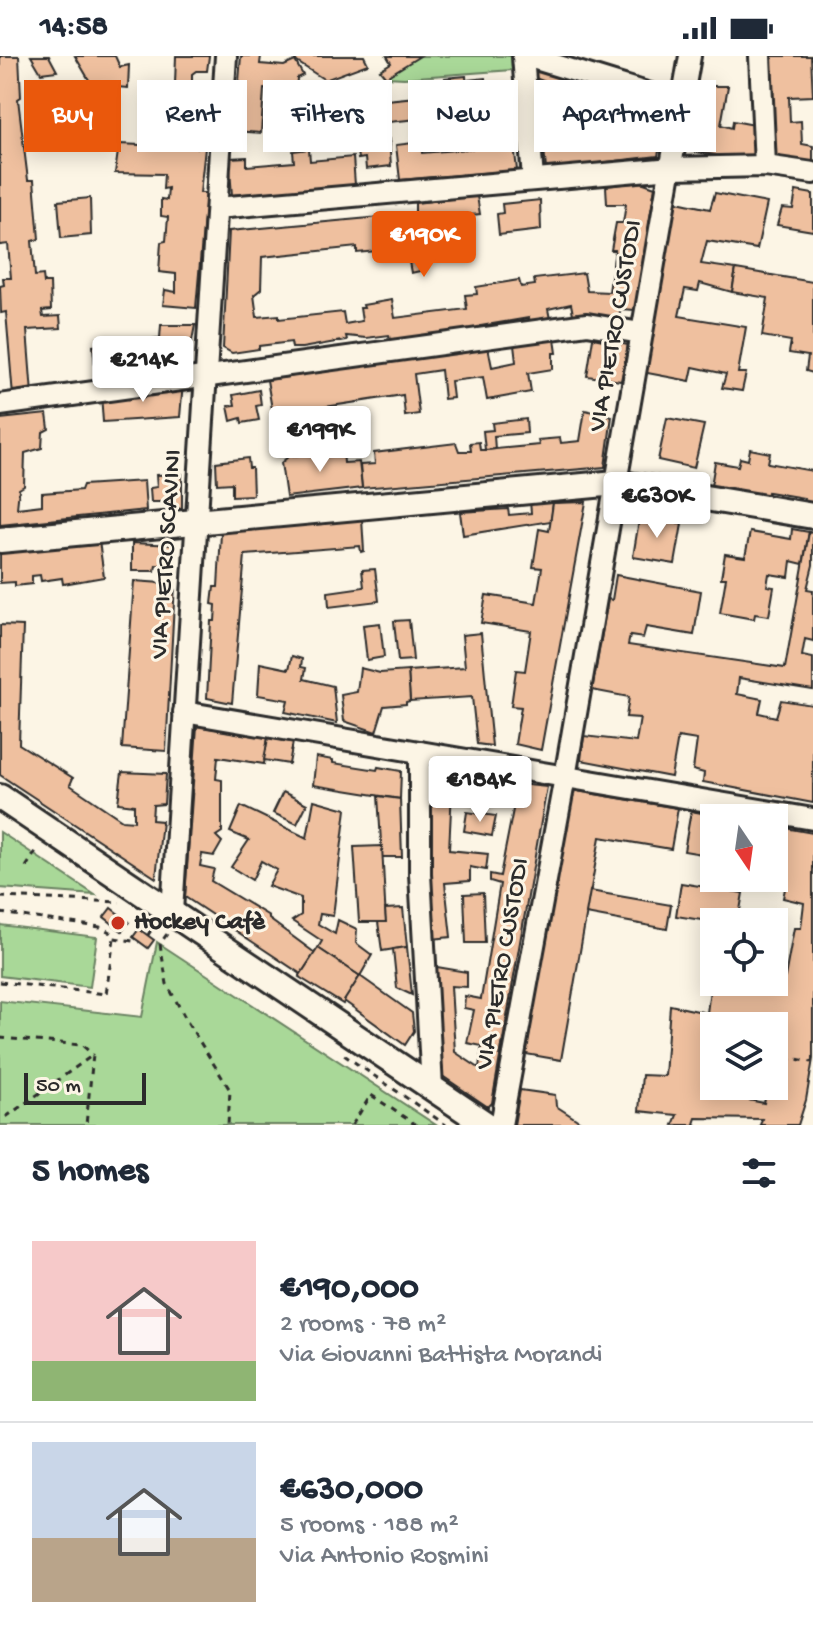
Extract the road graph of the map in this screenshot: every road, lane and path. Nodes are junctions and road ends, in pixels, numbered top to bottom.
1 (226, 56) edge
2 (524, 56) edge
3 (690, 56) edge
4 (760, 56) edge
5 (603, 80) edge
6 (686, 80) edge
7 (674, 152) edge
8 (765, 166) junction
9 (672, 168) junction
10 (813, 173) edge
11 (533, 179) junction
12 (217, 208) junction
13 (641, 333) junction
14 (206, 379) junction
15 (0, 405) edge
16 (616, 483) junction
17 (813, 516) edge
18 (196, 522) junction
19 (0, 540) edge
20 (184, 712) junction
21 (420, 752) junction
22 (565, 777) junction
23 (0, 797) edge
24 (813, 819) edge
25 (38, 848) dead end
26 (26, 867) dead end
27 (0, 897) edge
28 (120, 902) dead end
29 (0, 913) edge
30 (164, 924) junction
31 (148, 935) dead end
32 (114, 938) junction
33 (139, 942) dead end
34 (0, 982) edge
35 (0, 1038) edge
36 (93, 1055) junction
37 (788, 1058) edge
38 (812, 1062) edge
39 (432, 1087) junction
40 (6, 1117) dead end
41 (86, 1125) edge
42 (228, 1125) edge
43 (352, 1125) edge
44 (416, 1125) edge
45 (487, 1125) edge
46 (501, 1125) edge

1 - 12 street, VIA PIETRO SCAVINI
2 - 5 street
2 - 11 street
3 - 6 street, VIA PIETRO CUSTODI
4 - 8 street
7 - 9 street, VIA PIETRO CUSTODI
8 - 9 street
8 - 10 street
9 - 11 street
9 - 13 street, VIA PIETRO CUSTODI
11 - 12 street
12 - 14 street, VIA PIETRO SCAVINI
13 - 14 street
13 - 16 street, VIA PIETRO CUSTODI
14 - 15 street
14 - 18 street, VIA PIETRO SCAVINI
16 - 17 street
16 - 18 street
16 - 22 street, VIA PIETRO CUSTODI
18 - 19 street
18 - 20 street, VIA PIETRO SCAVINI
20 - 21 street
20 - 30 street, VIA PIETRO SCAVINI
21 - 22 street
21 - 39 street
22 - 24 street
22 - 46 street, VIA PIETRO CUSTODI
23 - 30 street
25 - 26 path
27 - 28 path
29 - 32 path
30 - 31 path
30 - 39 street
30 - 42 path
32 - 33 path
32 - 34 path
35 - 36 path
36 - 40 path
36 - 41 path
37 - 38 path
39 - 45 street
43 - 44 path

